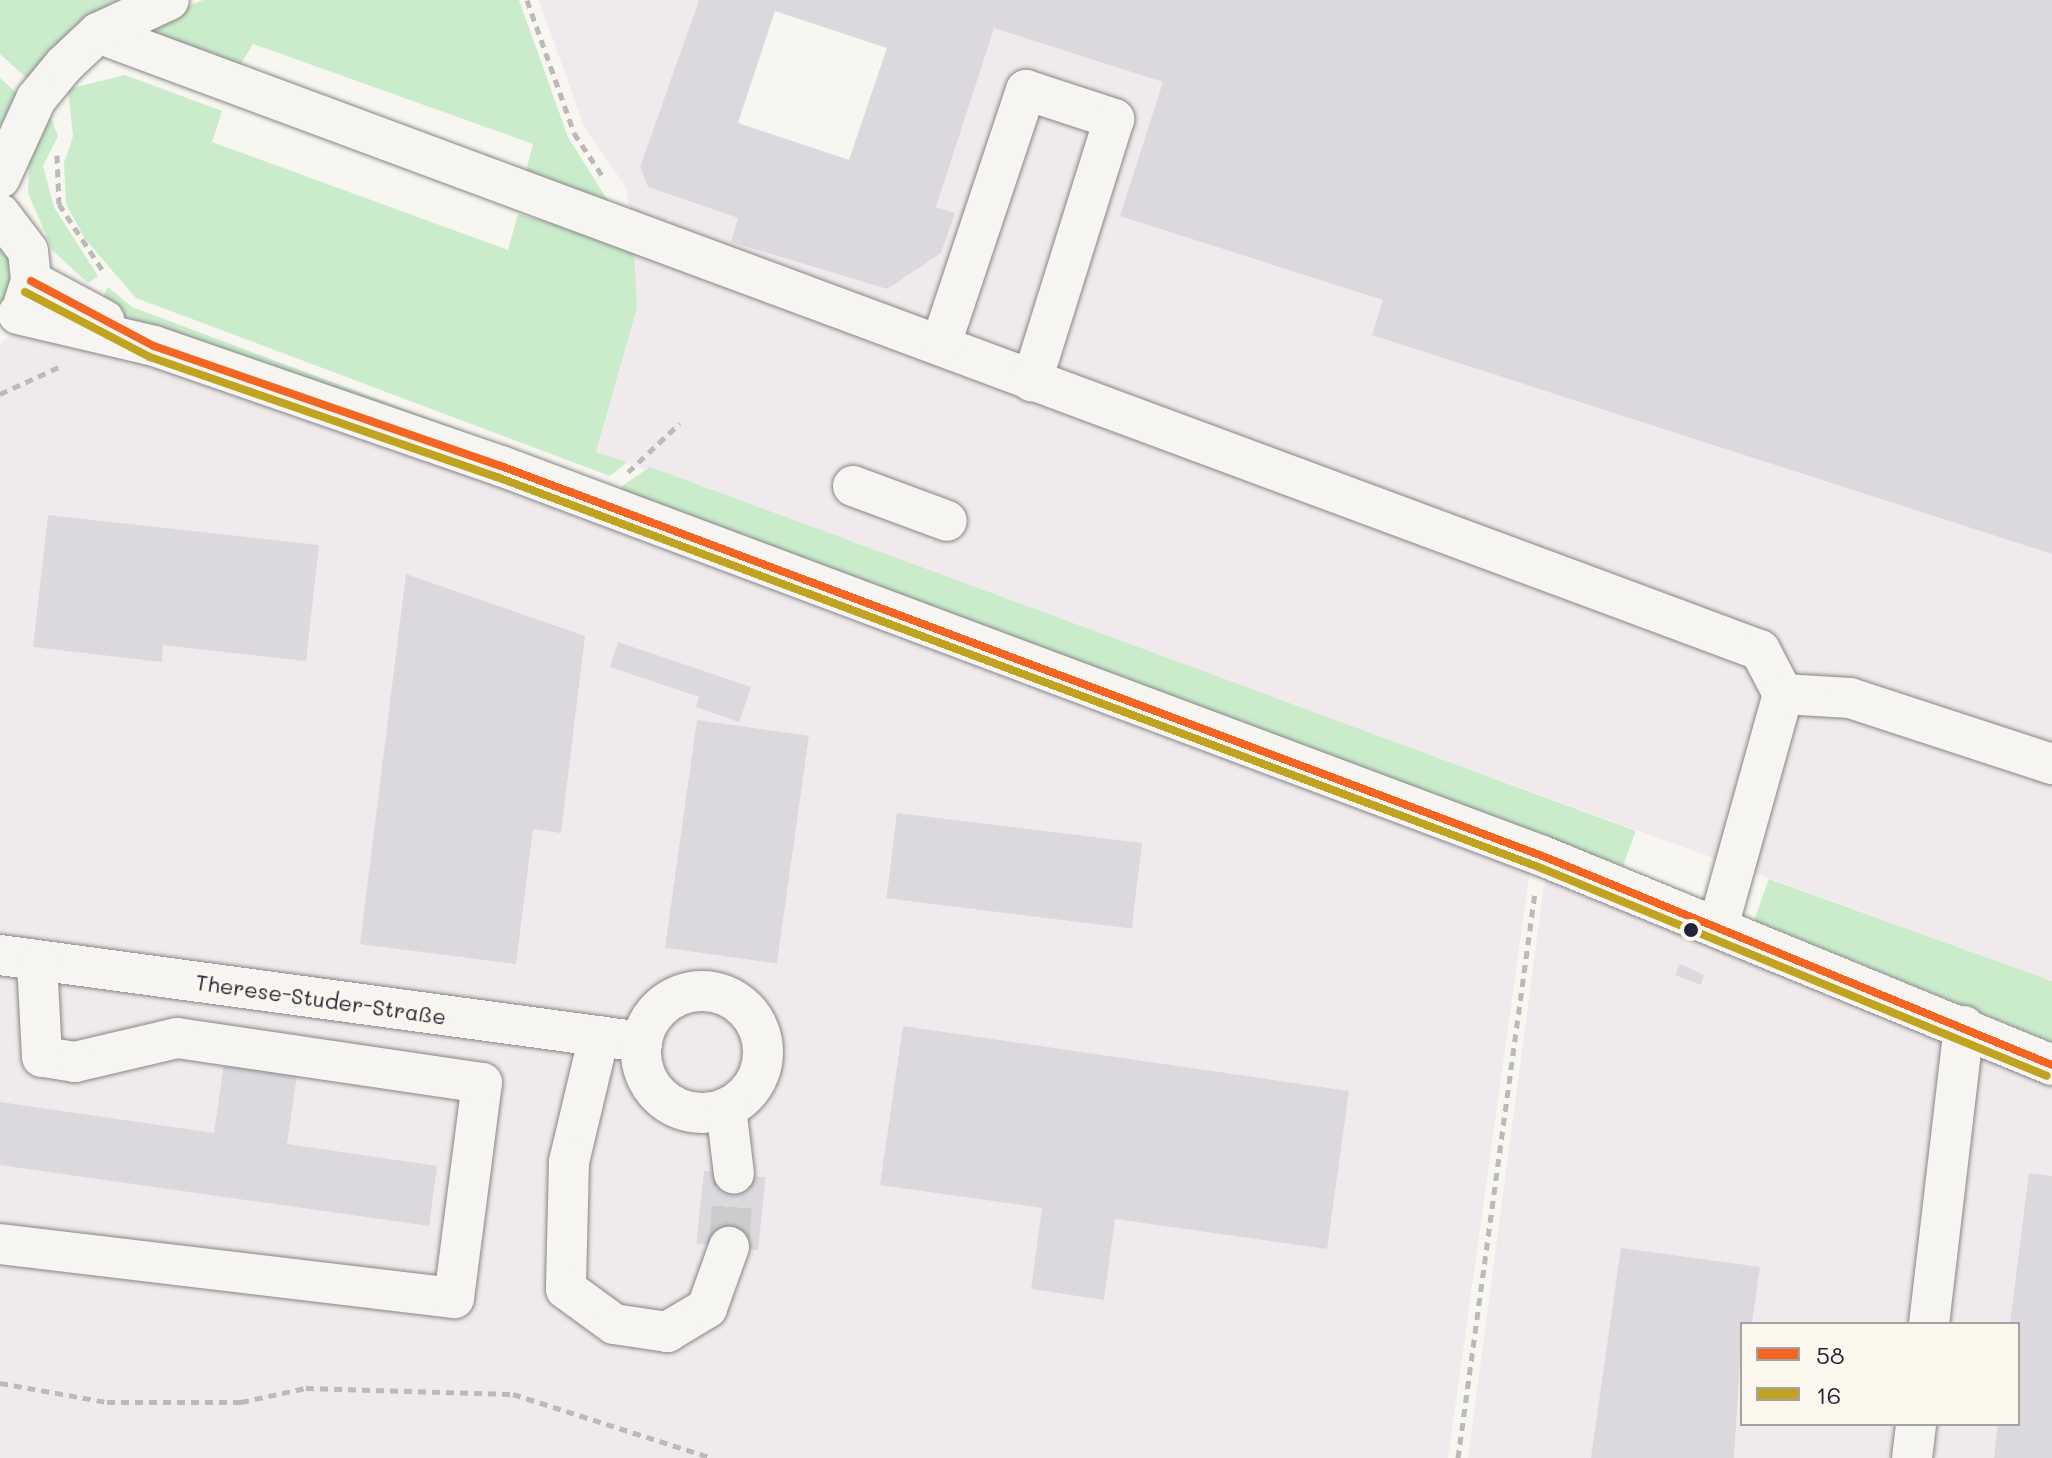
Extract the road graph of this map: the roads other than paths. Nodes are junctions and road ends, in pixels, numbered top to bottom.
1 (169, 0) edge
2 (98, 33) junction
3 (1, 171) edge
4 (0, 214) edge
5 (16, 309) edge
6 (941, 344) junction
7 (1032, 381) junction
8 (853, 486) dead end
9 (947, 521) dead end
10 (1783, 694) junction
11 (2052, 764) edge
12 (1718, 927) junction
13 (19, 958) edge
14 (1964, 1026) junction
15 (599, 1036) junction
16 (642, 1042) junction
17 (2052, 1065) edge
18 (726, 1108) junction
19 (734, 1174) tunnel mouth
20 (0, 1244) edge
21 (729, 1247) tunnel mouth
22 (1929, 1322) edge
23 (1916, 1426) edge
24 (1912, 1458) edge

1 - 2 street
2 - 3 street
2 - 6 street
4 - 5 street
5 - 12 street
6 - 7 street
6 - 7 street
7 - 10 street
8 - 9 street
10 - 11 street
10 - 12 street
12 - 14 street
13 - 15 street, Therese-Studer-Straße
13 - 20 street
14 - 17 street
14 - 22 street
15 - 16 street, Therese-Studer-Straße
15 - 21 street
16 - 18 street
16 - 18 street
18 - 19 street
23 - 24 street

